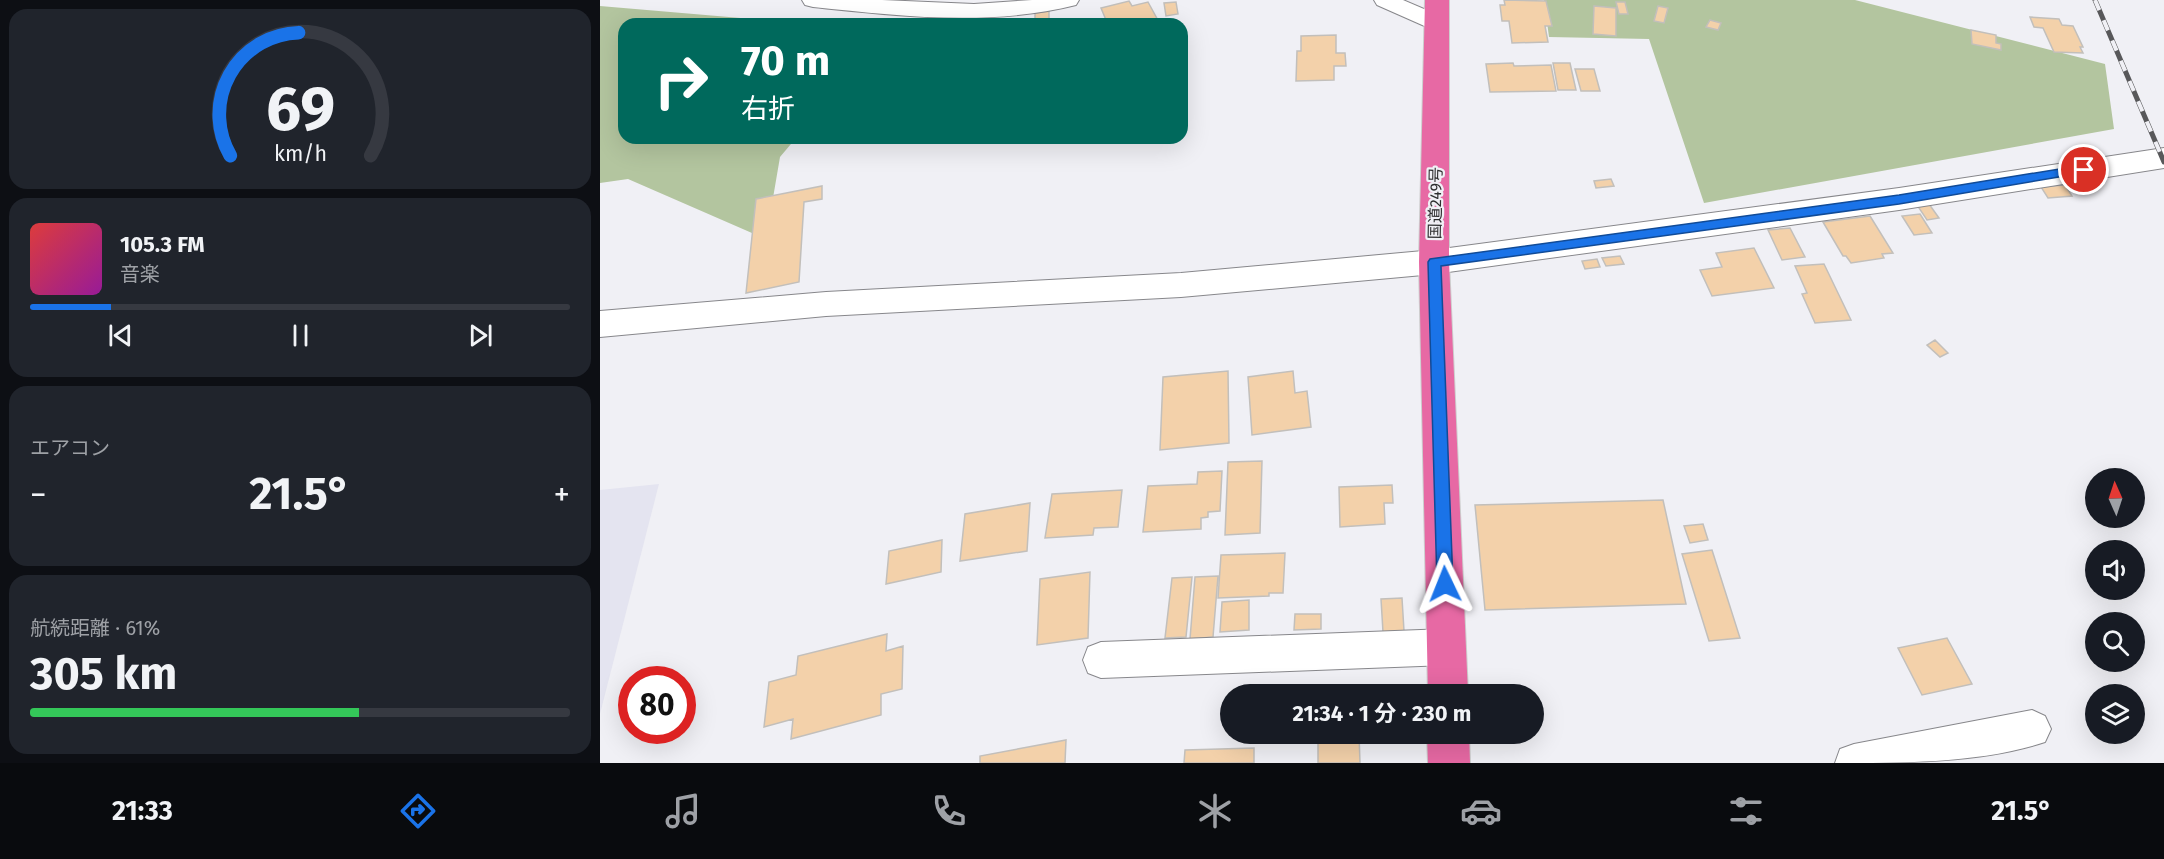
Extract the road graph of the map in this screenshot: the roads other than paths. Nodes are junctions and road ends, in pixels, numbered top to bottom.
1 (813, 0) edge
2 (1068, 0) edge
3 (1385, 0) edge
4 (1437, 12) edge
5 (2164, 158) edge
6 (1434, 262) junction
7 (600, 324) edge
8 (1447, 647) junction
9 (1101, 660) dead end
10 (1448, 684) edge
11 (2032, 729) dead end
12 (1448, 744) edge
13 (1449, 763) edge
14 (1854, 763) edge

1 - 2 street
3 - 4 street
4 - 6 highway, 国道249号
5 - 6 street
6 - 7 street
6 - 8 highway, 国道249号
8 - 9 street
8 - 10 highway, 国道249号
11 - 14 street
12 - 13 highway

